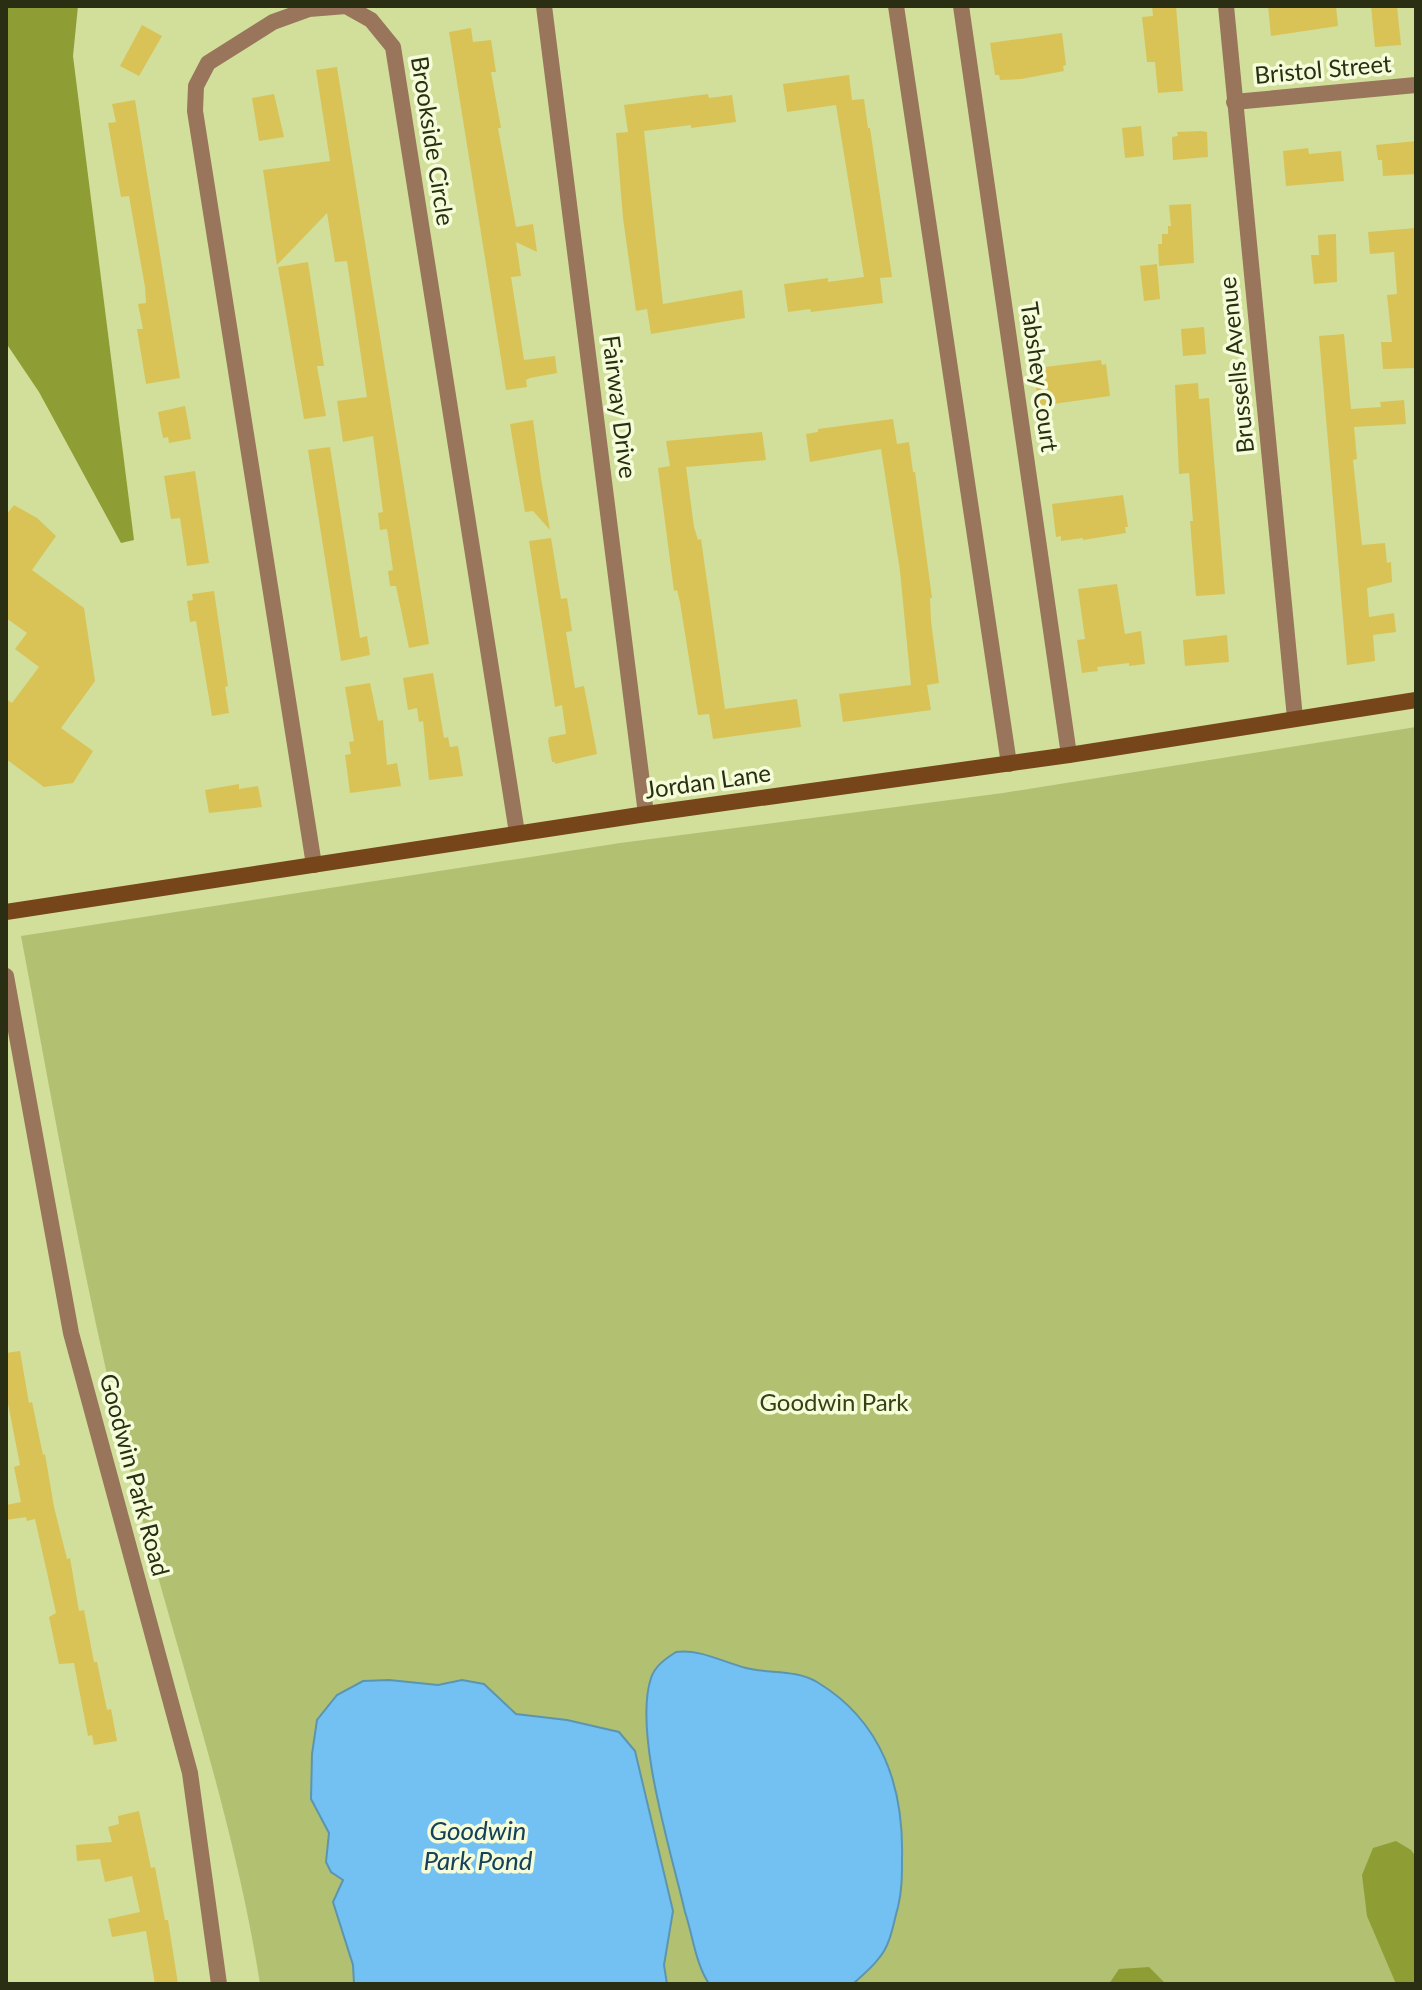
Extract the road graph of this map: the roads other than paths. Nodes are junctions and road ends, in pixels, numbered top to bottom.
1 (544, 6) edge
2 (896, 6) edge
3 (961, 6) edge
4 (1226, 6) edge
5 (1416, 85) edge
6 (1234, 102) junction
7 (1416, 700) edge
8 (1295, 718) junction
9 (1069, 755) junction
10 (1009, 764) junction
11 (646, 814) junction
12 (517, 833) junction
13 (314, 865) junction
14 (6, 912) edge
15 (6, 976) edge
16 (219, 1984) edge

1 - 11 street, Fairway Drive
2 - 10 street
3 - 9 street, Tabshey Court
4 - 6 street, Brussells Avenue
5 - 6 street, Bristol Street
6 - 8 street, Brussells Avenue
7 - 8 main road, Jordan Lane
8 - 9 main road, Jordan Lane
9 - 10 main road, Jordan Lane
10 - 11 main road, Jordan Lane
11 - 12 main road, Jordan Lane
12 - 13 main road, Jordan Lane
12 - 13 street, Brookside Circle
13 - 14 main road, Jordan Lane
15 - 16 street, Goodwin Park Road

